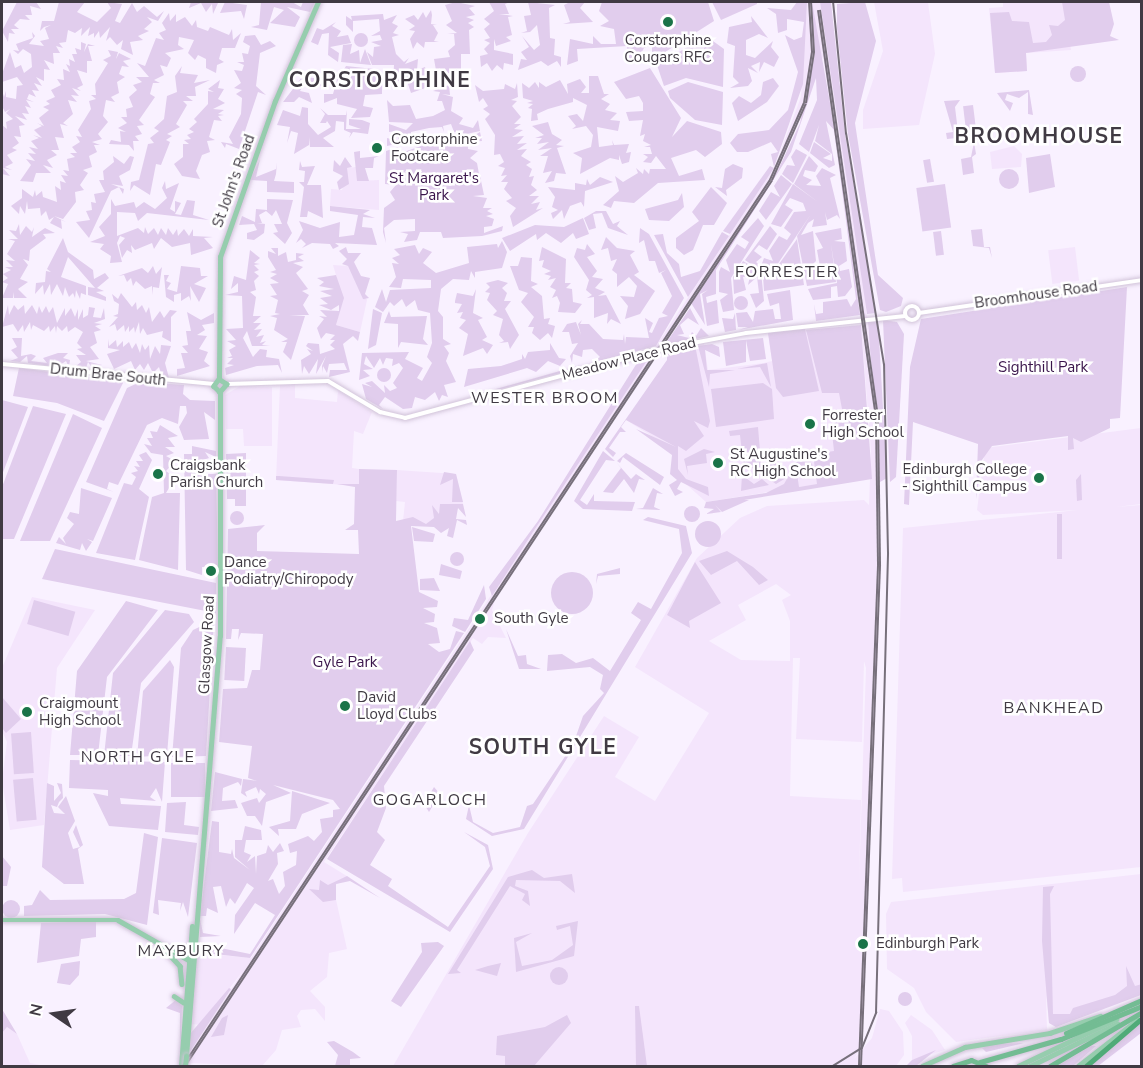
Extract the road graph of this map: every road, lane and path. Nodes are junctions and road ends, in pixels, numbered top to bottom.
1 (318, 2) edge
2 (1142, 280) edge
3 (918, 311) junction
4 (905, 314) junction
5 (2, 364) edge
6 (219, 379) junction
7 (214, 384) junction
8 (227, 384) junction
9 (220, 392) junction
10 (2, 920) edge
11 (166, 950) junction
12 (190, 958) junction
13 (177, 962) junction
14 (174, 996) dead end
15 (184, 996) junction
16 (1142, 1000) edge
17 (184, 1005) junction
18 (1142, 1006) edge
19 (1110, 1013) junction
20 (1141, 1015) edge
21 (1049, 1042) junction
22 (1039, 1059) junction
23 (980, 1062) junction
24 (183, 1065) edge
25 (922, 1066) edge
26 (953, 1066) edge
27 (986, 1066) edge
28 (1018, 1066) edge
29 (1030, 1066) edge
30 (1050, 1066) edge
31 (1078, 1066) edge
32 (1086, 1066) edge

1 - 6 main road, St John's Road
2 - 3 main road, Broomhouse Road
3 - 4 main road
3 - 4 main road
4 - 8 main road, Meadow Place Road, bridge
5 - 7 main road, Drum Brae South
6 - 7 main road
6 - 8 main road
7 - 9 main road
8 - 9 main road
9 - 12 main road, Glasgow Road
10 - 11 main road
11 - 12 main road
11 - 13 main road
12 - 13 main road
12 - 15 main road, Glasgow Road
12 - 24 main road, Glasgow Road, bridge
13 - 15 main road
14 - 17 main road
15 - 17 main road, Glasgow Road
16 - 19 highway
17 - 24 main road, Glasgow Road
18 - 21 highway
18 - 22 main road
19 - 21 highway
19 - 25 main road
20 - 22 main road
20 - 30 highway
20 - 31 main road
20 - 32 highway
21 - 23 highway
22 - 28 main road
22 - 29 main road
23 - 26 highway
23 - 27 highway

